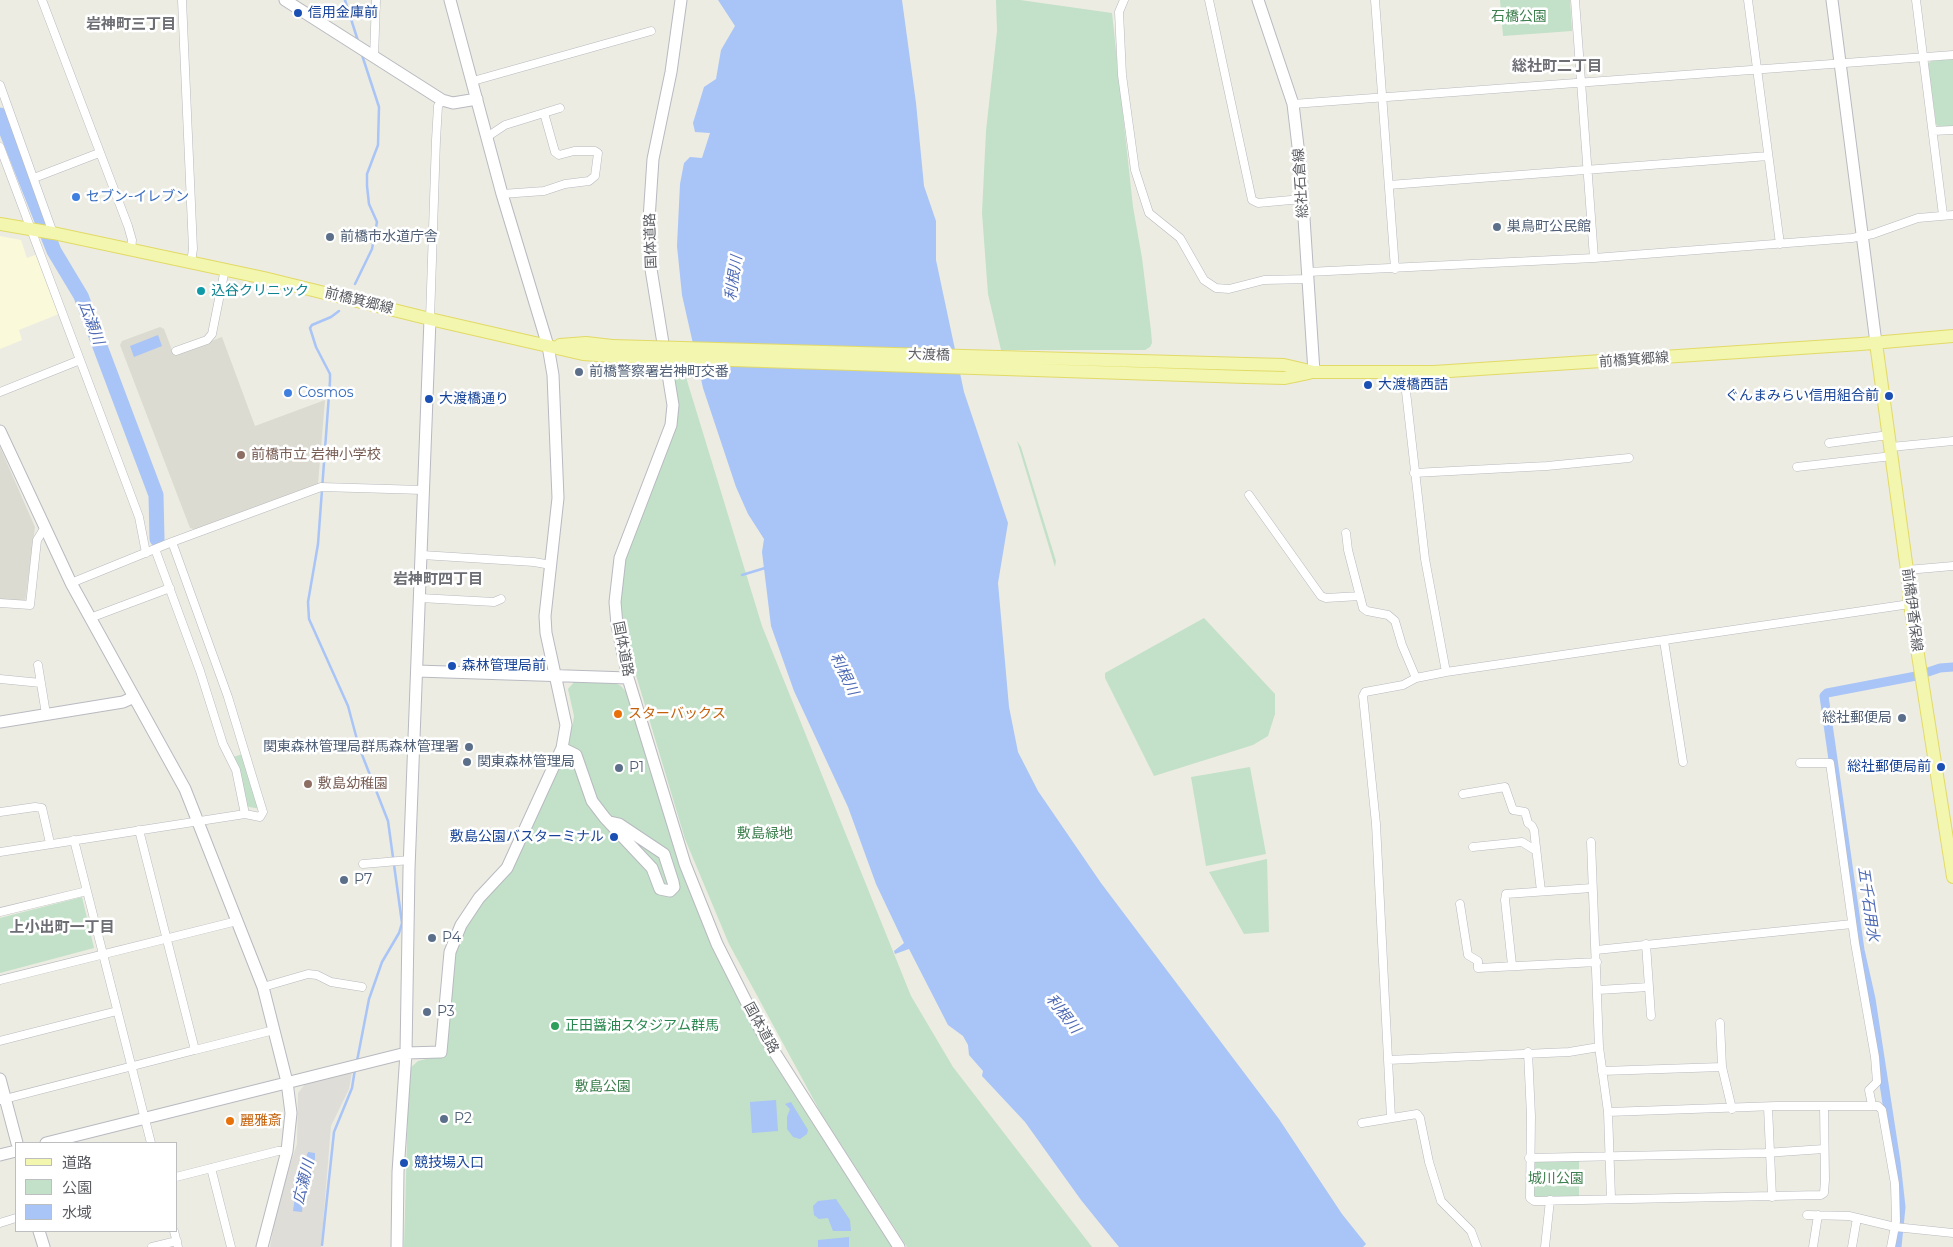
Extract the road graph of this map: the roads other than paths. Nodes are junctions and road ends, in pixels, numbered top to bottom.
1 (42, 0) edge
2 (182, 0) edge
3 (286, 0) edge
4 (376, 0) edge
5 (450, 0) edge
6 (681, 0) edge
7 (1124, 0) edge
8 (1209, 0) edge
9 (1258, 0) edge
10 (1375, 0) edge
11 (1380, 0) edge
12 (1576, 0) edge
13 (1748, 0) edge
14 (1832, 0) edge
15 (1916, 0) edge
16 (651, 31) dead end
17 (1953, 55) edge
18 (374, 57) junction
19 (1923, 57) junction
20 (1841, 63) junction
21 (1757, 70) junction
22 (473, 81) junction
23 (1581, 84) junction
24 (0, 85) edge
25 (1382, 98) junction
26 (477, 99) junction
27 (442, 100) junction
28 (1293, 104) junction
29 (560, 108) dead end
30 (544, 113) junction
31 (1953, 130) edge
32 (1933, 132) junction
33 (487, 137) junction
34 (0, 147) edge
35 (99, 153) junction
36 (1768, 156) junction
37 (1588, 169) junction
38 (34, 178) junction
39 (1389, 185) junction
40 (502, 194) junction
41 (1302, 199) junction
42 (1944, 215) junction
43 (1953, 215) edge
44 (0, 224) edge
45 (32, 230) junction
46 (53, 233) junction
47 (1862, 236) junction
48 (1780, 244) junction
49 (131, 249) junction
50 (1594, 258) junction
51 (191, 262) junction
52 (225, 269) junction
53 (1395, 269) junction
54 (1308, 276) junction
55 (430, 319) junction
56 (1953, 336) edge
57 (1876, 343) junction
58 (548, 346) junction
59 (176, 351) dead end
60 (612, 351) joint
61 (80, 360) junction
62 (1246, 370) joint
63 (1314, 372) junction
64 (1404, 374) junction
65 (0, 392) edge
66 (0, 432) edge
67 (1953, 441) edge
68 (1829, 443) dead end
69 (1890, 446) junction
70 (1629, 458) dead end
71 (1797, 467) dead end
72 (1414, 473) junction
73 (423, 490) junction
74 (1249, 495) dead end
75 (44, 530) junction
76 (1346, 533) dead end
77 (172, 542) junction
78 (155, 549) junction
79 (146, 553) junction
80 (422, 555) junction
81 (551, 565) junction
82 (1953, 566) edge
83 (1907, 570) junction
84 (71, 582) junction
85 (170, 588) junction
86 (1360, 596) junction
87 (420, 598) junction
88 (501, 599) dead end
89 (0, 603) edge
90 (1910, 604) junction
91 (90, 618) junction
92 (1664, 641) junction
93 (38, 665) dead end
94 (418, 671) junction
95 (1446, 672) junction
96 (557, 676) junction
97 (628, 678) junction
98 (1416, 678) junction
99 (0, 679) edge
100 (41, 683) junction
101 (134, 697) junction
102 (46, 714) junction
103 (0, 722) edge
104 (562, 748) junction
105 (1683, 762) dead end
106 (1800, 763) dead end
107 (1463, 794) dead end
108 (0, 812) edge
109 (245, 814) junction
110 (198, 821) junction
111 (610, 822) junction
112 (139, 830) junction
113 (74, 840) junction
114 (1591, 842) dead end
115 (50, 844) junction
116 (1473, 847) dead end
117 (1535, 850) junction
118 (0, 852) edge
119 (410, 860) junction
120 (363, 864) dead end
121 (1953, 877) edge
122 (1592, 888) junction
123 (86, 891) junction
124 (1541, 891) junction
125 (1460, 904) dead end
126 (0, 912) edge
127 (237, 921) junction
128 (1852, 924) junction
129 (166, 939) junction
130 (1646, 944) junction
131 (1596, 950) junction
132 (102, 954) junction
133 (1597, 962) junction
134 (1512, 965) junction
135 (0, 980) edge
136 (263, 987) junction
137 (362, 987) dead end
138 (1649, 987) junction
139 (1598, 990) junction
140 (117, 1011) junction
141 (1650, 1016) dead end
142 (1720, 1023) dead end
143 (274, 1030) junction
144 (0, 1041) edge
145 (1600, 1047) junction
146 (195, 1050) junction
147 (1528, 1052) junction
148 (406, 1053) junction
149 (1388, 1060) junction
150 (131, 1066) junction
151 (1722, 1067) junction
152 (1602, 1071) junction
153 (0, 1079) edge
154 (287, 1082) junction
155 (3, 1099) edge
156 (1872, 1105) junction
157 (1824, 1106) junction
158 (1768, 1107) junction
159 (1732, 1109) junction
160 (1608, 1112) junction
161 (145, 1118) junction
162 (1391, 1118) junction
163 (1362, 1123) dead end
164 (16, 1142) edge
165 (50, 1142) edge
166 (152, 1142) edge
167 (1824, 1150) junction
168 (15, 1151) edge
169 (287, 1151) junction
170 (1770, 1152) junction
171 (0, 1155) edge
172 (1610, 1156) junction
173 (1530, 1158) junction
174 (211, 1168) junction
175 (178, 1176) edge
176 (1772, 1196) junction
177 (1611, 1198) junction
178 (1550, 1200) junction
179 (1807, 1214) dead end
180 (1818, 1215) junction
181 (15, 1218) edge
182 (1857, 1218) junction
183 (0, 1223) edge
184 (1893, 1226) junction
185 (39, 1232) edge
186 (174, 1232) edge
187 (1953, 1233) edge
188 (178, 1244) edge
189 (44, 1247) edge
190 (152, 1247) edge
191 (231, 1247) edge
192 (262, 1247) edge
193 (397, 1247) edge
194 (899, 1247) edge
195 (1478, 1247) edge
196 (1545, 1247) edge
197 (1813, 1247) edge
198 (1852, 1247) edge
199 (1891, 1247) edge

1 - 35 street
2 - 51 street
3 - 18 street
4 - 18 street
5 - 22 street
6 - 97 street, 国体道路
7 - 54 street
8 - 41 street
9 - 28 street, 総社石倉線
10 - 11 street
10 - 25 street
12 - 23 street
13 - 21 street
14 - 20 street
15 - 19 street
16 - 22 street
17 - 19 street
18 - 27 street
19 - 20 street
19 - 32 street
20 - 21 street
20 - 47 street
21 - 23 street
21 - 36 street
22 - 26 street
23 - 25 street
23 - 37 street
24 - 38 street
25 - 28 street
25 - 39 street
26 - 27 street
26 - 33 street
27 - 55 street
28 - 41 street, 総社石倉線
29 - 30 street
30 - 33 street
30 - 40 street
31 - 32 street
32 - 42 street
33 - 40 street
34 - 45 street
35 - 38 street
35 - 49 street
36 - 37 street
36 - 48 street
37 - 39 street
37 - 50 street
38 - 46 street
39 - 53 street
40 - 58 street
41 - 54 street, 総社石倉線
42 - 43 street
42 - 47 street
44 - 45 main road
45 - 46 main road, 前橋箕郷線
45 - 61 street
46 - 49 main road, 前橋箕郷線
47 - 48 street
47 - 57 street
48 - 50 street
49 - 51 main road, 前橋箕郷線
50 - 53 street
51 - 52 main road, 前橋箕郷線
52 - 55 main road, 前橋箕郷線
52 - 59 street
53 - 54 street
54 - 63 street, 総社石倉線
55 - 58 main road, 前橋箕郷線
55 - 73 street
56 - 57 main road, 前橋箕郷線
57 - 64 main road, 前橋箕郷線
57 - 69 main road, 前橋伊香保線
58 - 60 main road, 前橋箕郷線
58 - 81 street
60 - 62 main road, 大渡橋, bridge
61 - 65 street
61 - 79 street
62 - 63 main road, 前橋箕郷線
63 - 64 main road, 前橋箕郷線
64 - 72 street
66 - 75 street
67 - 69 street
68 - 69 street
69 - 71 street
69 - 83 main road, 前橋伊香保線
70 - 72 street
72 - 95 street
73 - 77 street
73 - 80 street
74 - 86 street
75 - 84 street
75 - 89 street
76 - 86 street
77 - 78 street
77 - 109 street
78 - 79 street
78 - 85 street
79 - 84 street
80 - 81 street
80 - 87 street
81 - 96 street
82 - 83 street
83 - 90 main road, 前橋伊香保線
84 - 91 street
85 - 91 street
85 - 109 street
86 - 98 street
87 - 88 street
87 - 94 street
90 - 92 street
90 - 121 main road, 前橋伊香保線
91 - 101 street
92 - 95 street
92 - 105 street
93 - 100 street
94 - 96 street
94 - 119 street
95 - 98 street
96 - 97 street
96 - 104 street
97 - 194 street, 国体道路
98 - 149 street
99 - 100 street
100 - 102 street
101 - 102 street
101 - 110 street
102 - 103 street
104 - 111 street
104 - 148 street
106 - 128 street
107 - 117 street
108 - 115 street
109 - 110 street
110 - 112 street
110 - 127 street
111 - 111 street
112 - 113 street
112 - 129 street
113 - 115 street
113 - 123 street
114 - 122 street
115 - 118 street
116 - 117 street
117 - 124 street
119 - 120 street
119 - 148 street
122 - 124 street
122 - 131 street
123 - 126 street
123 - 132 street
124 - 134 street
125 - 134 street
127 - 129 street
127 - 136 street
128 - 130 street
128 - 156 street
129 - 132 street
129 - 146 street
130 - 131 street
130 - 138 street
131 - 133 street
132 - 135 street
132 - 140 street
133 - 134 street
133 - 139 street
136 - 137 street
136 - 143 street
138 - 139 street
138 - 141 street
139 - 145 street
140 - 144 street
140 - 150 street
142 - 151 street
143 - 146 street
143 - 154 street
145 - 147 street
145 - 152 street
146 - 150 street
147 - 149 street
147 - 173 street
148 - 154 street
148 - 193 street
149 - 162 street
150 - 155 street
150 - 161 street
151 - 152 street
151 - 159 street
152 - 160 street
153 - 155 street
154 - 161 street
154 - 169 street
155 - 164 street
156 - 157 street
156 - 184 street
157 - 158 street
157 - 167 street
158 - 159 street
158 - 170 street
159 - 160 street
160 - 172 street
161 - 165 street
161 - 166 street
162 - 163 street
162 - 195 street
167 - 170 street
167 - 176 street
168 - 171 street
169 - 174 street
169 - 192 street
170 - 172 street
170 - 176 street
172 - 173 street
172 - 177 street
173 - 178 street
174 - 175 street
174 - 191 street
176 - 177 street
177 - 178 street
178 - 196 street
179 - 180 street
180 - 182 street
180 - 197 street
181 - 183 street
182 - 184 street
182 - 198 street
184 - 187 street
184 - 199 street
185 - 189 street
186 - 188 street
188 - 190 street

